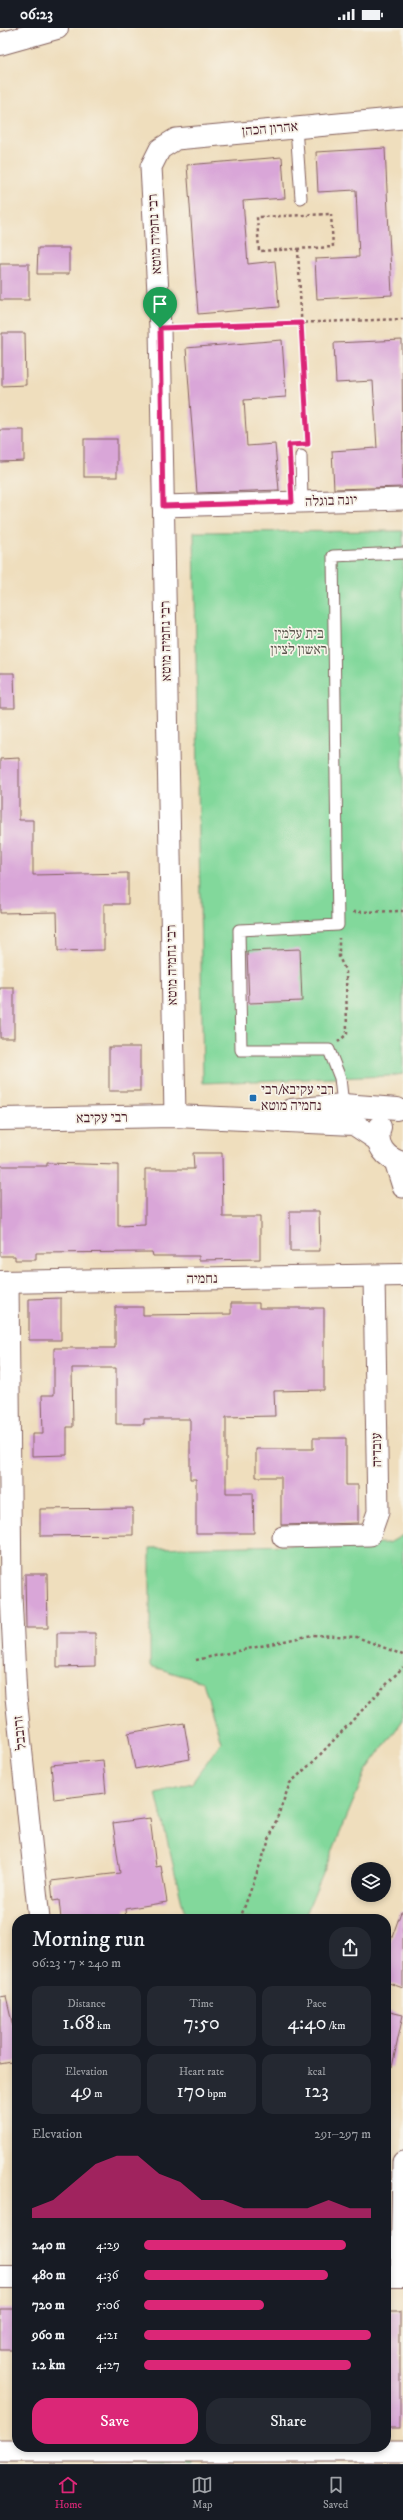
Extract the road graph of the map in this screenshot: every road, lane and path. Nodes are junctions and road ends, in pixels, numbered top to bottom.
1 (57, 28) edge
2 (0, 44) edge
3 (403, 118) edge
4 (296, 127) junction
5 (151, 167) joint
6 (302, 198) dead end
7 (298, 249) junction
8 (403, 319) edge
9 (301, 323) junction
10 (160, 328) junction
11 (301, 445) dead end
12 (301, 456) dead end
13 (403, 499) edge
14 (302, 502) junction
15 (163, 506) junction
16 (403, 553) edge
17 (403, 911) edge
18 (338, 912) junction
19 (338, 925) junction
20 (329, 1050) junction
21 (343, 1105) junction
22 (400, 1109) edge
23 (175, 1116) junction
24 (204, 1118) junction
25 (0, 1119) edge
26 (378, 1140) junction
27 (399, 1162) edge
28 (403, 1187) edge
29 (403, 1272) edge
30 (374, 1277) junction
31 (4, 1282) edge
32 (283, 1537) dead end
33 (403, 1655) edge
34 (196, 1660) dead end
35 (403, 1667) edge
36 (8, 1697) edge
37 (38, 1914) edge
38 (242, 1914) edge
39 (403, 2162) edge
40 (397, 2276) edge
41 (0, 2277) edge
42 (12, 2277) edge
43 (391, 2451) edge
44 (403, 2451) edge
45 (0, 2452) edge
46 (374, 2452) edge
47 (198, 2458) edge

1 - 2 street
3 - 4 street, אהרון הכהן
4 - 5 street, אהרון הכהן
4 - 6 lane
5 - 10 street, רבי נחמיה מוטא
7 - 7 path
7 - 9 path
8 - 9 path
9 - 10 path
9 - 11 path
10 - 15 street, רבי נחמיה מוטא
12 - 14 lane
13 - 14 street, יונה בוגלה
14 - 15 street, יונה בוגלה
15 - 23 street, רבי נחמיה מוטא
16 - 18 lane
17 - 18 path
18 - 19 lane
19 - 20 path
19 - 20 lane
20 - 21 lane
21 - 22 street
21 - 24 street
22 - 26 street
23 - 24 street, רבי עקיבא
23 - 25 street, רבי עקיבא
24 - 26 street
26 - 27 street
27 - 28 street
29 - 30 street, נחמיה
30 - 31 street, נחמיה
30 - 32 street, עובדיה
31 - 36 street, זרובבל
33 - 34 path
35 - 38 path
36 - 37 street, זרובבל
39 - 40 street
41 - 42 street
43 - 44 street
45 - 47 street
46 - 47 street

